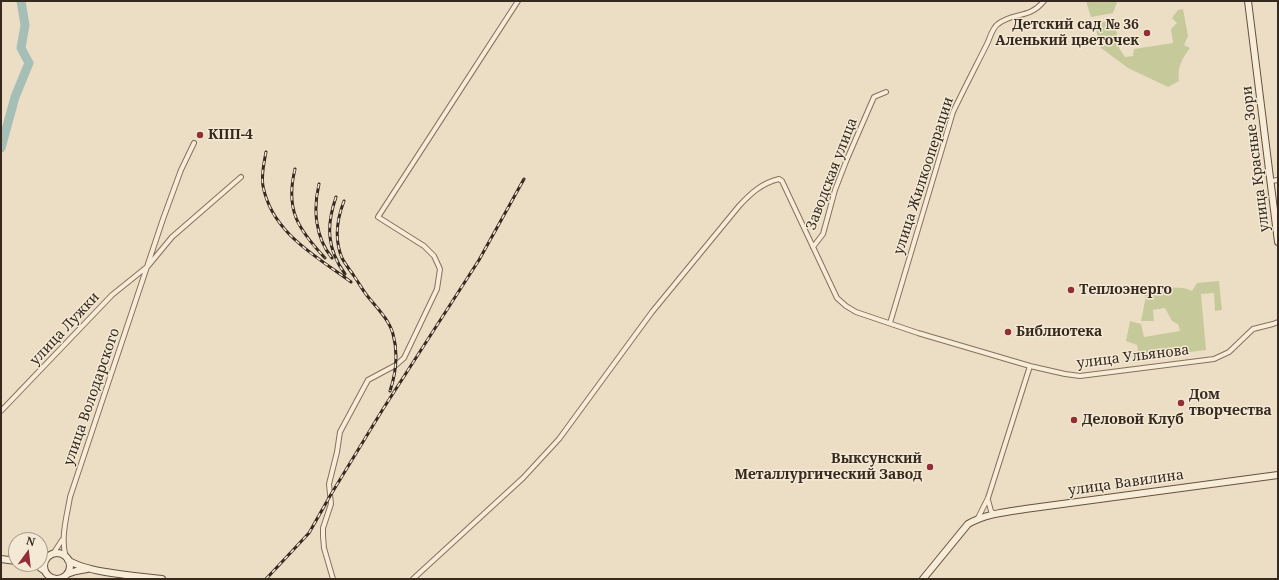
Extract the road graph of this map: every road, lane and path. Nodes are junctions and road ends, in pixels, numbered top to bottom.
1 (518, 1) edge
2 (1044, 1) edge
3 (1248, 1) edge
4 (886, 92) dead end
5 (194, 143) dead end
6 (241, 177) dead end
7 (1278, 180) edge
8 (1271, 181) junction
9 (1278, 242) edge
10 (813, 247) junction
11 (148, 266) junction
12 (1278, 322) edge
13 (890, 323) junction
14 (1030, 366) junction
15 (1, 412) edge
16 (1278, 475) edge
17 (988, 498) junction
18 (994, 514) junction
19 (978, 518) junction
20 (64, 536) junction
21 (51, 556) junction
22 (48, 557) edge
23 (48, 559) edge
24 (67, 559) junction
25 (93, 569) junction
26 (46, 572) edge
27 (67, 574) junction
28 (162, 579) edge
29 (333, 579) edge
30 (413, 579) edge
31 (923, 579) edge

1 - 29 street
2 - 13 street, улица Жилкооперации
3 - 8 street, улица Красные Зори
4 - 10 street, Заводская улица
5 - 11 street, улица Володарского
6 - 11 street
7 - 8 street
8 - 9 street, улица Красные Зори
10 - 13 street, улица Ульянова
10 - 30 street, улица Ульянова
11 - 15 street, улица Лужки
11 - 20 street, улица Володарского
12 - 14 street, улица Ульянова
13 - 14 street, улица Ульянова
14 - 17 street
16 - 18 street, улица Вавилина
17 - 18 street
17 - 19 street
18 - 19 street, улица Вавилина
19 - 31 street
20 - 21 street
20 - 24 street
21 - 22 street
21 - 23 street
21 - 24 street
24 - 25 street
24 - 27 street
25 - 27 street
25 - 28 street
26 - 27 street

